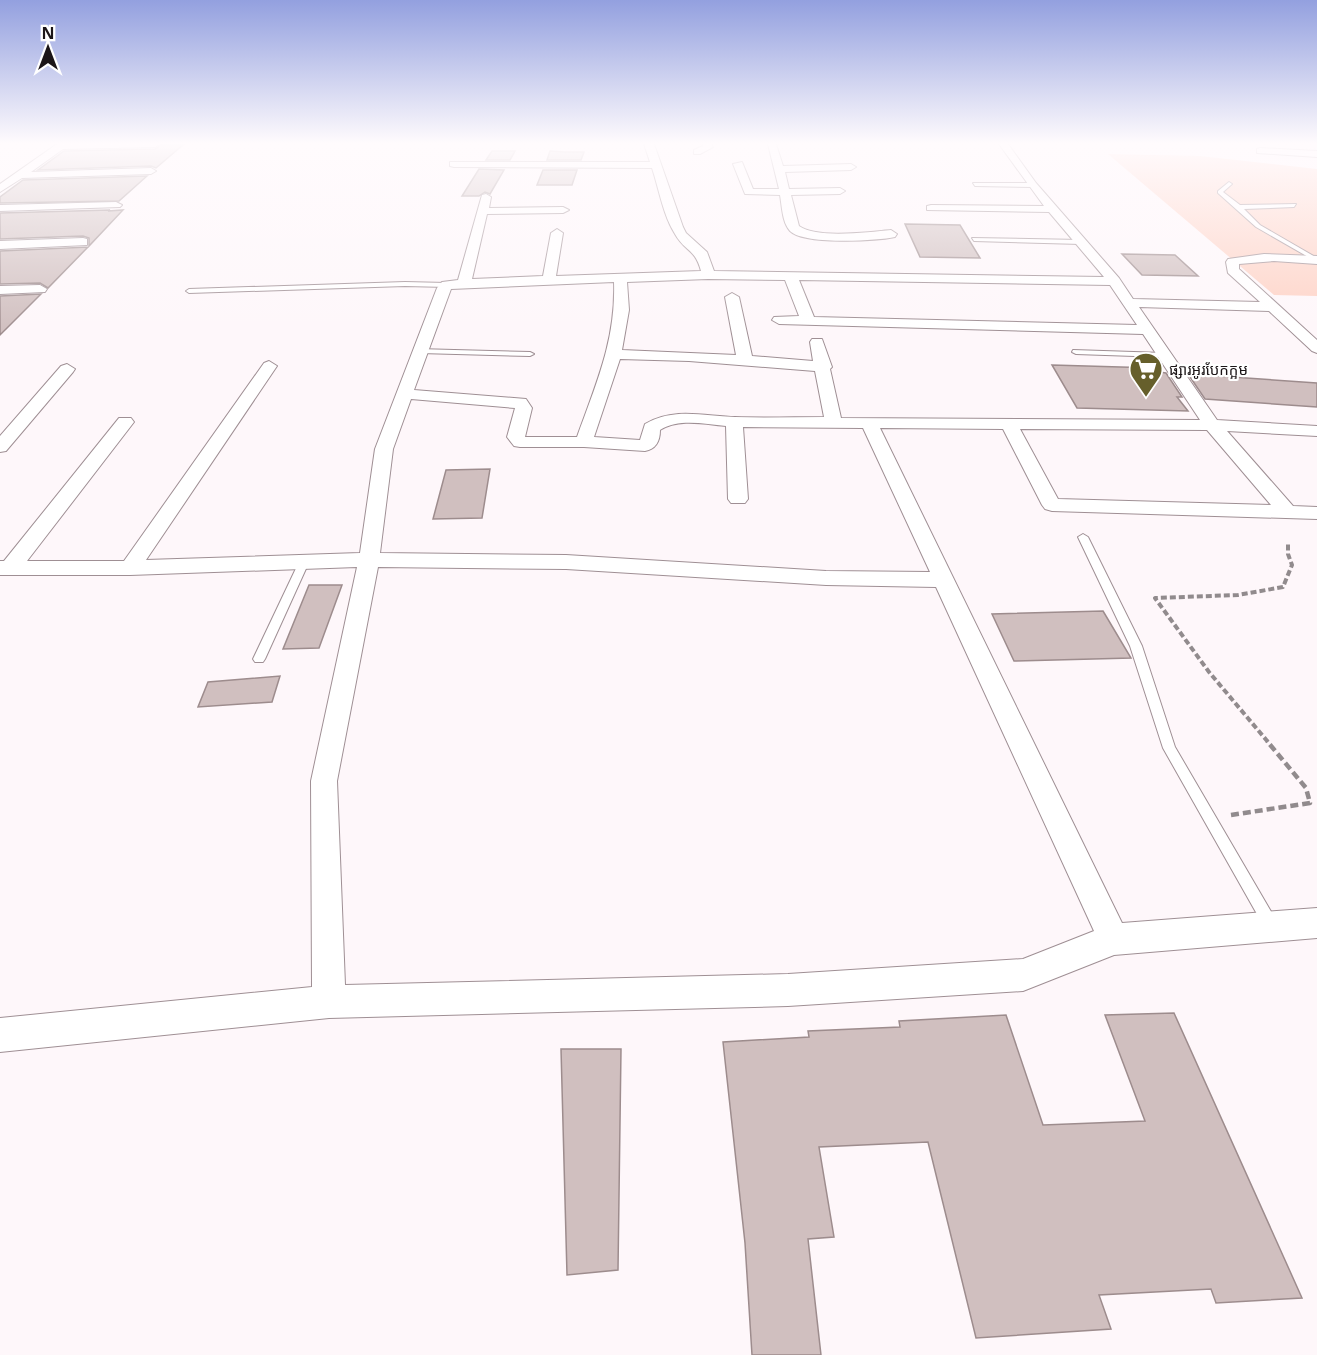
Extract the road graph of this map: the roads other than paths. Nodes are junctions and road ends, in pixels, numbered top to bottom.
1 (30, 207) edge
2 (484, 207) edge
3 (669, 207) edge
4 (789, 207) edge
5 (1239, 207) edge
6 (0, 208) edge
7 (931, 208) dead end
8 (1052, 209) joint
9 (563, 210) dead end
10 (483, 211) junction
11 (557, 233) dead end
12 (891, 234) dead end
13 (974, 239) dead end
14 (83, 242) dead end
15 (1081, 242) junction
16 (0, 245) edge
17 (1317, 260) edge
18 (708, 275) junction
19 (790, 275) junction
20 (620, 277) junction
21 (549, 280) junction
22 (1114, 281) junction
23 (455, 284) junction
24 (40, 289) dead end
25 (0, 290) edge
26 (189, 291) dead end
27 (732, 297) dead end
28 (1129, 303) junction
29 (1273, 307) junction
30 (779, 320) dead end
31 (808, 320) junction
32 (1147, 330) junction
33 (817, 342) dead end
34 (1317, 348) edge
35 (420, 351) junction
36 (1076, 352) dead end
37 (530, 354) dead end
38 (614, 354) junction
39 (1164, 355) junction
40 (744, 361) junction
41 (269, 366) dead end
42 (824, 367) junction
43 (67, 369) dead end
44 (404, 394) junction
45 (833, 421) junction
46 (125, 422) dead end
47 (734, 422) junction
48 (869, 422) junction
49 (1008, 423) junction
50 (1212, 425) junction
51 (1317, 431) edge
52 (584, 442) junction
53 (0, 447) edge
54 (738, 499) dead end
55 (1287, 512) junction
56 (1317, 513) edge
57 (1083, 537) dead end
58 (369, 560) junction
59 (303, 562) junction
60 (5, 567) edge
61 (130, 567) junction
62 (945, 580) junction
63 (259, 659) dead end
64 (1317, 923) edge
65 (1271, 926) junction
66 (1114, 939) junction
67 (329, 1002) junction
68 (0, 1035) edge

1 - 6 street
2 - 10 street
3 - 18 street
4 - 12 street
5 - 17 lane
7 - 8 street
8 - 15 street
9 - 10 street
10 - 23 street
11 - 21 street
13 - 15 lane
14 - 16 street
15 - 22 street
17 - 29 street
18 - 19 street
18 - 20 street
19 - 22 street
19 - 31 street
20 - 21 street
20 - 38 street
21 - 23 street
22 - 28 street
23 - 26 lane
23 - 35 street
24 - 25 street
27 - 40 street
28 - 29 street
28 - 32 street
29 - 34 street
30 - 31 street
31 - 32 street
32 - 39 street
33 - 42 street
35 - 37 lane
35 - 44 street
36 - 39 lane
38 - 40 street
38 - 52 street
39 - 50 street
40 - 42 street
41 - 61 street
42 - 45 street
43 - 53 street
44 - 52 street
44 - 58 street
45 - 47 street
45 - 48 street
46 - 60 street
47 - 52 street
47 - 54 street
48 - 49 street
48 - 62 street
49 - 50 street
49 - 55 street
50 - 51 street
50 - 55 street
55 - 56 street
57 - 65 lane
58 - 59 street
58 - 62 street
58 - 67 street
59 - 61 street
59 - 63 lane
60 - 61 street
62 - 66 street
64 - 65 street
65 - 66 street
66 - 67 street
67 - 68 street

